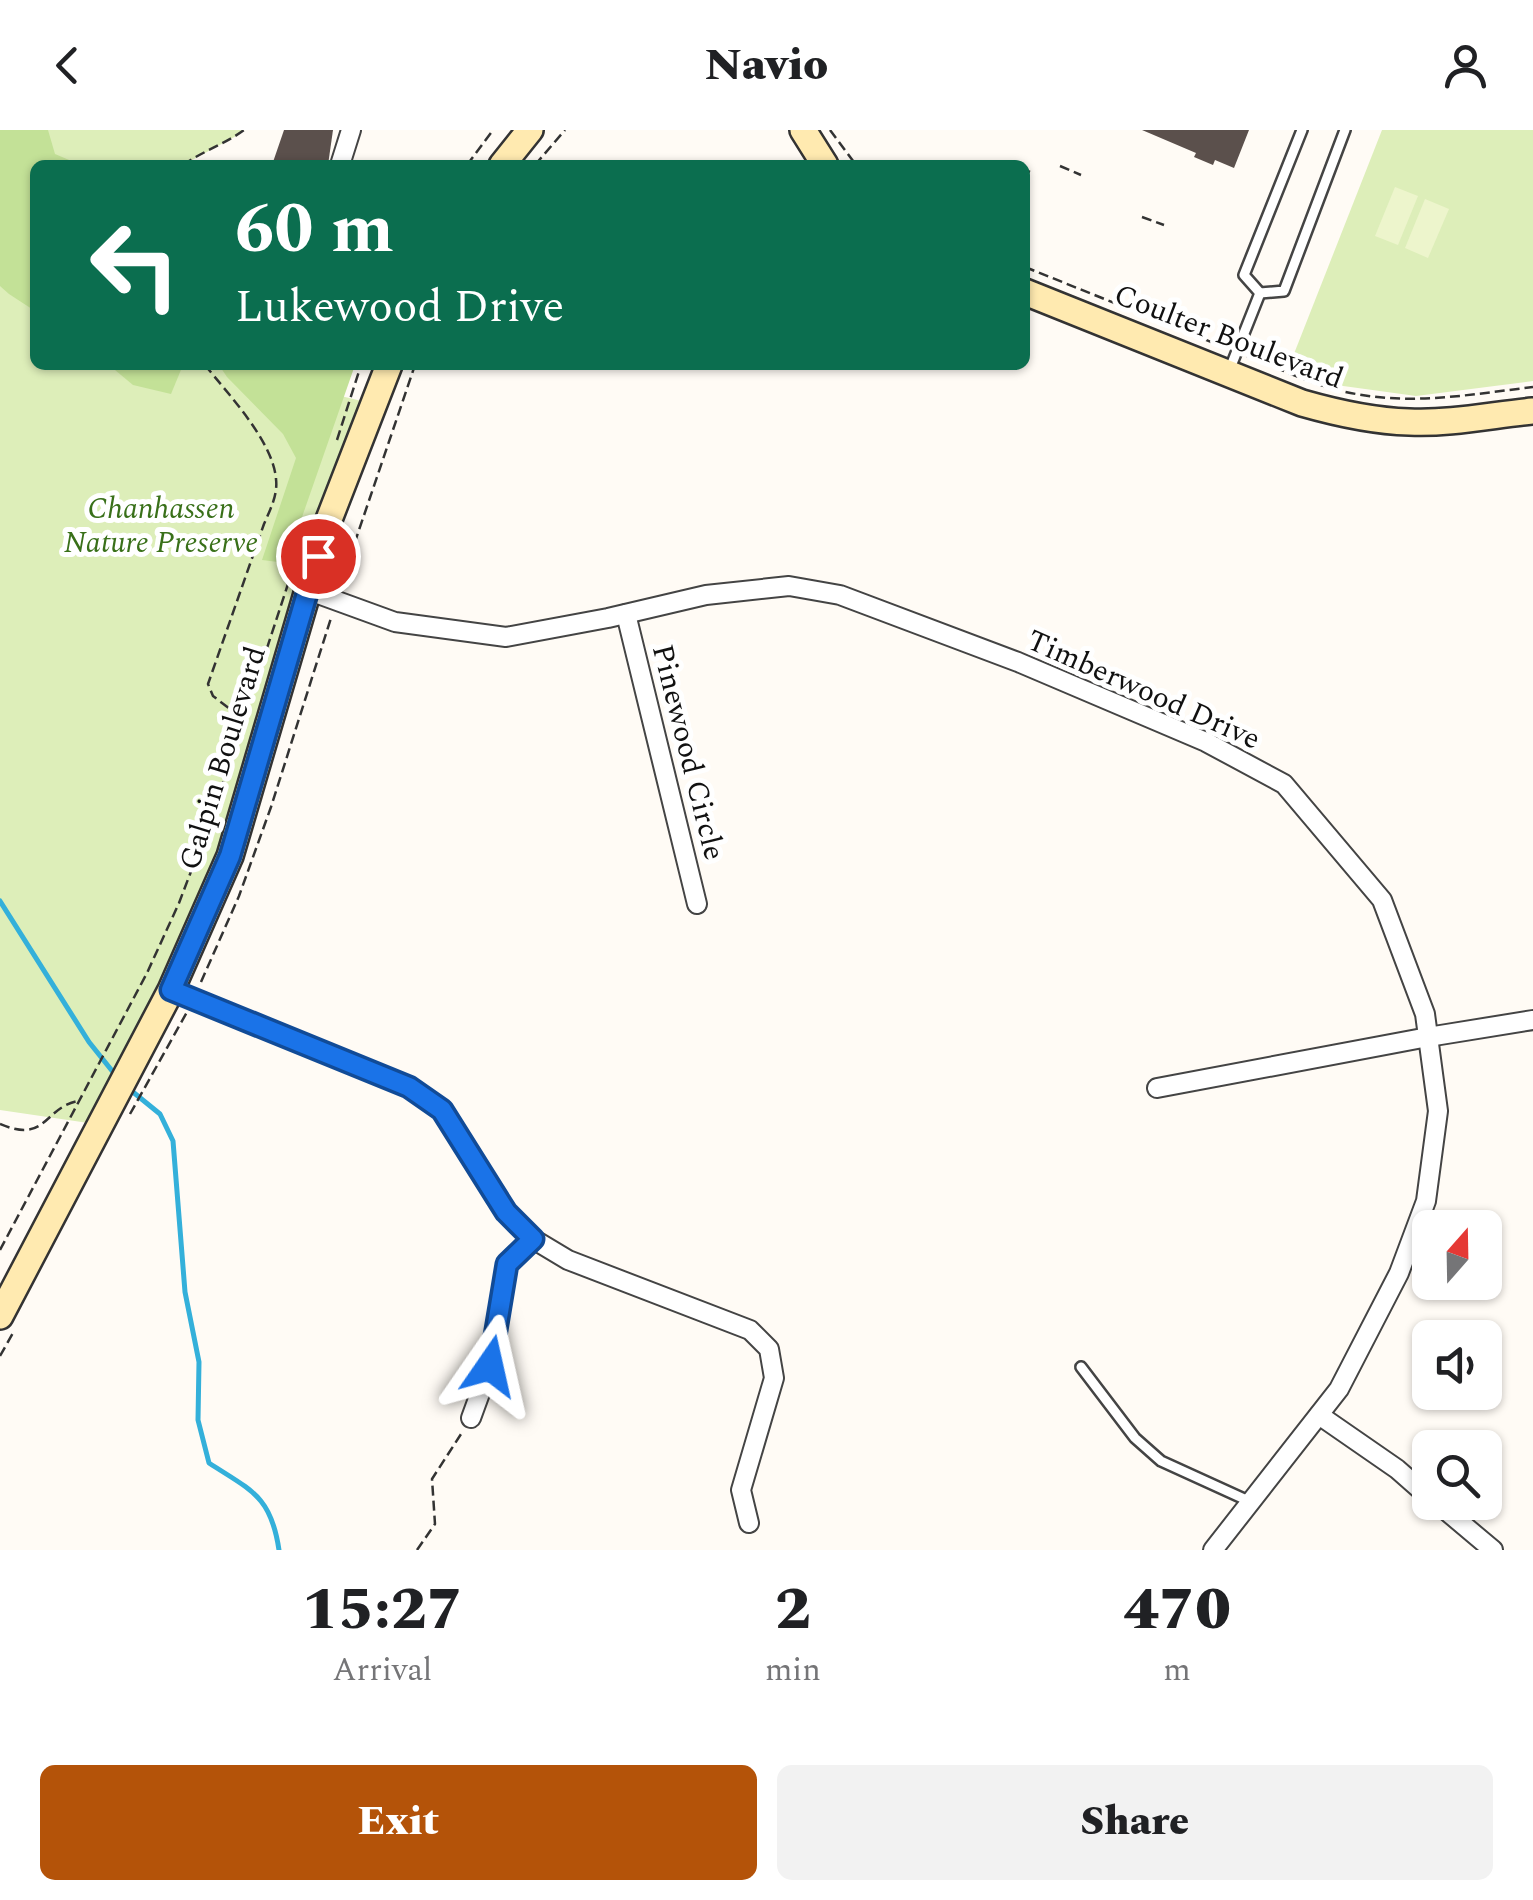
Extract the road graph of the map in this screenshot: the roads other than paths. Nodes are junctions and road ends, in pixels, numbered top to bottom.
1 (352, 130) edge
2 (530, 130) edge
3 (803, 130) edge
4 (1302, 130) edge
5 (1346, 130) edge
6 (342, 160) edge
7 (506, 160) edge
8 (822, 160) edge
9 (1260, 293) junction
10 (1030, 294) edge
11 (1232, 362) junction
12 (387, 370) edge
13 (1533, 411) edge
14 (300, 582) junction
15 (626, 614) junction
16 (698, 904) dead end
17 (171, 990) junction
18 (1533, 1020) edge
19 (1428, 1037) junction
20 (1157, 1088) dead end
21 (533, 1239) junction
22 (0, 1316) edge
23 (1081, 1367) dead end
24 (1319, 1415) junction
25 (472, 1418) road end
26 (1412, 1482) edge
27 (1251, 1502) junction
28 (1457, 1520) edge
29 (749, 1523) dead end
30 (1213, 1550) edge
31 (1493, 1550) edge

1 - 6 street
2 - 7 street
3 - 8 street
4 - 9 lane
5 - 9 lane
9 - 11 lane
10 - 11 street, Coulter Boulevard
11 - 13 street, Coulter Boulevard
12 - 14 street, Galpin Boulevard
14 - 15 street, Timberwood Drive
14 - 17 street, Galpin Boulevard
15 - 16 street, Pinewood Circle
15 - 19 street, Timberwood Drive
17 - 21 street
17 - 22 street, Galpin Boulevard
18 - 19 street
19 - 20 street
19 - 24 street, Timberwood Drive
21 - 25 street
21 - 29 street
23 - 27 lane
24 - 26 street
24 - 27 street, Timberwood Drive
27 - 30 street, Timberwood Drive
28 - 31 street

